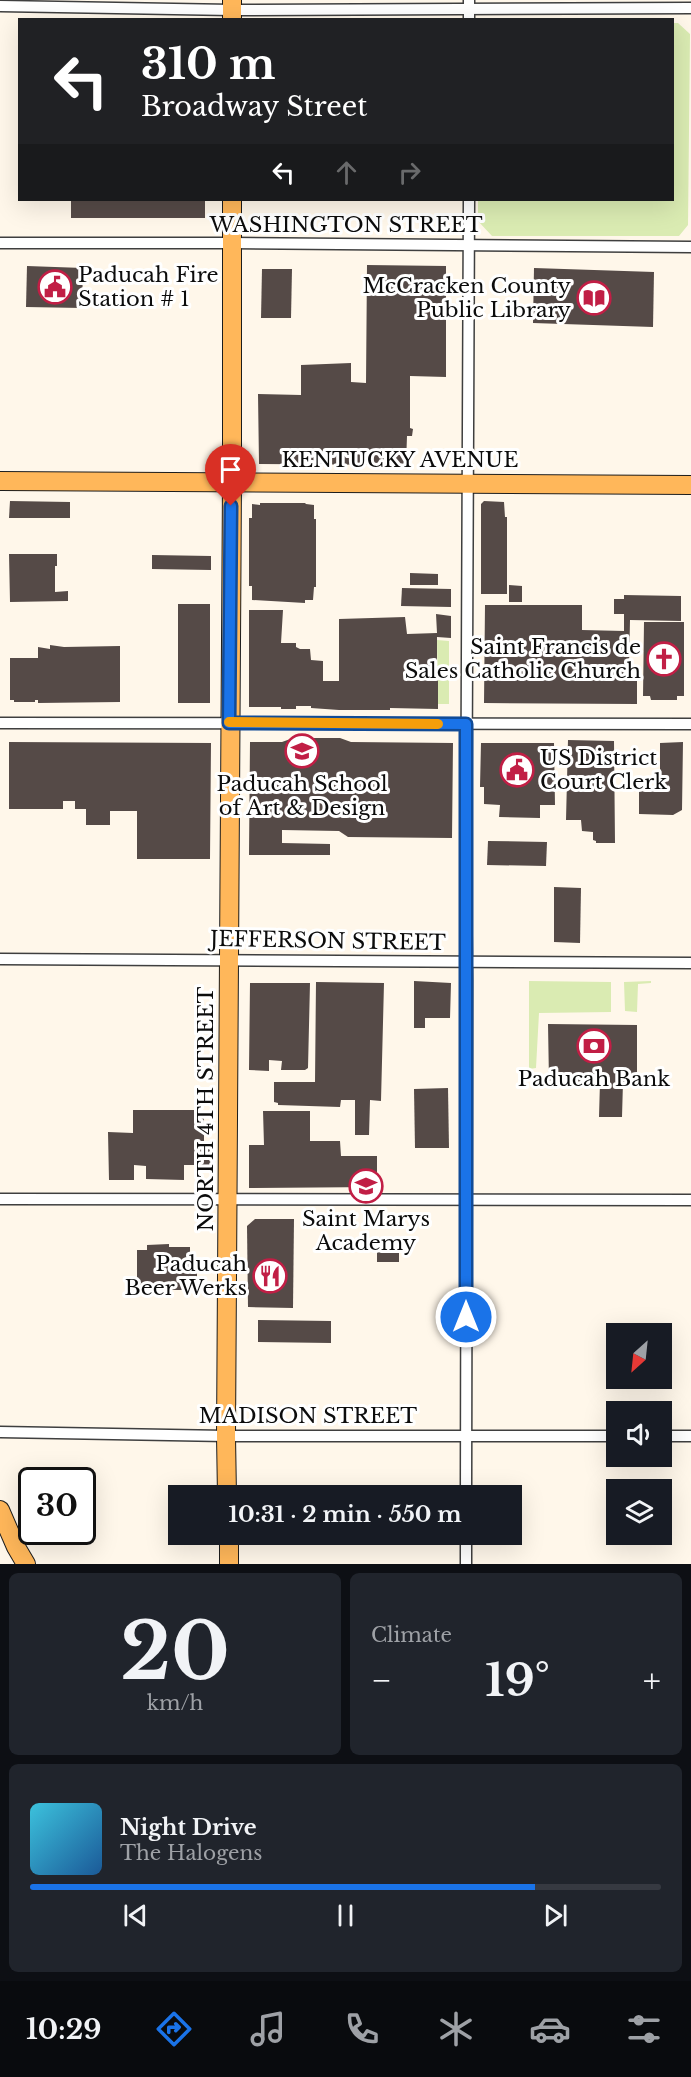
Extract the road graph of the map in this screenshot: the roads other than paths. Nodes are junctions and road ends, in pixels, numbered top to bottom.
1 (0, 6) edge
2 (691, 8) edge
3 (469, 9) edge
4 (232, 10) edge
5 (232, 201) edge
6 (469, 201) edge
7 (0, 243) edge
8 (231, 243) junction
9 (469, 245) junction
10 (691, 247) edge
11 (0, 482) edge
12 (232, 482) junction
13 (467, 483) junction
14 (691, 485) edge
15 (0, 723) edge
16 (229, 723) junction
17 (466, 724) junction
18 (691, 724) edge
19 (0, 959) edge
20 (228, 960) junction
21 (466, 963) junction
22 (691, 963) edge
23 (228, 1198) junction
24 (0, 1199) edge
25 (467, 1199) junction
26 (691, 1200) edge
27 (0, 1432) edge
28 (466, 1435) junction
29 (226, 1436) junction
30 (606, 1436) edge
31 (672, 1436) edge
32 (691, 1436) edge
33 (227, 1485) edge
34 (466, 1485) edge
35 (0, 1510) edge
36 (229, 1545) edge
37 (466, 1545) edge
38 (26, 1564) edge
39 (230, 1564) edge
40 (466, 1564) edge

1 - 4 street
2 - 3 street
3 - 4 street
5 - 8 main road, NORTH 4TH STREET
6 - 9 street
7 - 8 street, WASHINGTON STREET
8 - 9 street, WASHINGTON STREET
8 - 12 main road, NORTH 4TH STREET
9 - 10 street, WASHINGTON STREET
9 - 13 street
11 - 12 main road, KENTUCKY AVENUE
12 - 13 main road, KENTUCKY AVENUE
12 - 16 main road, NORTH 4TH STREET
13 - 14 main road, KENTUCKY AVENUE
13 - 17 street
15 - 16 street
16 - 17 street
16 - 20 main road, NORTH 4TH STREET
17 - 18 street
17 - 21 street
19 - 20 street, JEFFERSON STREET
20 - 21 street, JEFFERSON STREET
20 - 23 main road, NORTH 4TH STREET
21 - 22 street, JEFFERSON STREET
21 - 25 street
23 - 24 street
23 - 25 street
23 - 29 main road, NORTH 4TH STREET
25 - 26 street
25 - 28 street
27 - 29 street, MADISON STREET
28 - 29 street, MADISON STREET
28 - 30 street, MADISON STREET
28 - 34 street
29 - 33 main road, NORTH 4TH STREET
31 - 32 street
35 - 38 main road
36 - 39 main road
37 - 40 street

